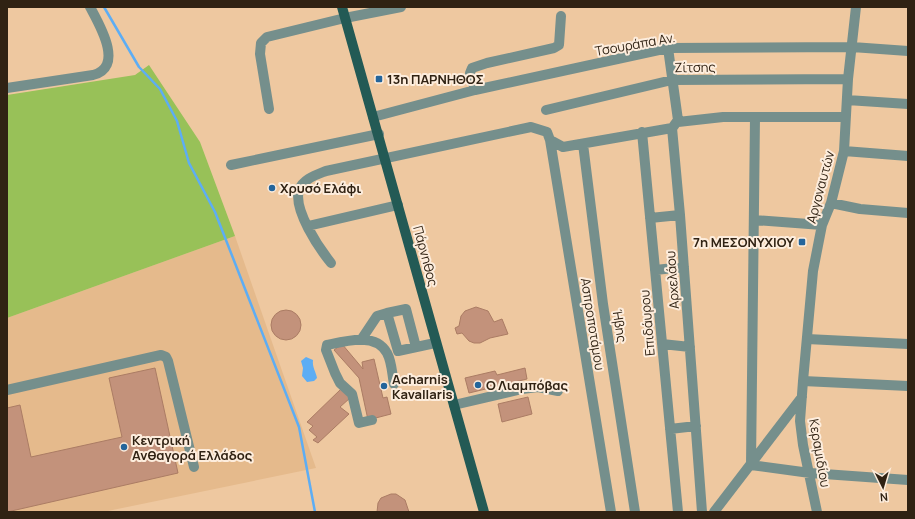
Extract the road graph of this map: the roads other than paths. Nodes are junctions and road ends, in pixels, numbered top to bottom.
1 (90, 7) edge
2 (342, 7) edge
3 (402, 7) edge
4 (856, 7) edge
5 (561, 16) dead end
6 (345, 18) junction
7 (852, 47) junction
8 (668, 48) junction
9 (908, 51) edge
10 (848, 79) junction
11 (672, 80) junction
12 (7, 88) edge
13 (474, 90) junction
14 (846, 100) junction
15 (908, 104) edge
16 (269, 109) dead end
17 (546, 110) dead end
18 (373, 116) junction
19 (755, 117) junction
20 (845, 117) junction
21 (675, 125) junction
22 (642, 132) junction
23 (379, 134) junction
24 (550, 140) junction
25 (583, 144) junction
26 (844, 151) junction
27 (908, 156) edge
28 (385, 160) junction
29 (231, 165) dead end
30 (831, 203) junction
31 (398, 205) junction
32 (908, 213) edge
33 (680, 215) junction
34 (650, 218) junction
35 (754, 220) junction
36 (822, 225) junction
37 (308, 226) junction
38 (331, 263) dead end
39 (684, 267) junction
40 (655, 270) junction
41 (386, 313) junction
42 (807, 339) junction
43 (361, 340) junction
44 (436, 343) junction
45 (662, 344) junction
46 (908, 344) edge
47 (416, 346) junction
48 (690, 347) junction
49 (398, 351) junction
50 (388, 354) junction
51 (803, 381) junction
52 (394, 384) dead end
53 (908, 386) edge
54 (7, 390) edge
55 (558, 391) dead end
56 (802, 397) junction
57 (454, 405) junction
58 (372, 420) dead end
59 (696, 426) junction
60 (670, 428) junction
61 (751, 465) junction
62 (194, 467) dead end
63 (810, 473) junction
64 (908, 480) edge
65 (484, 512) edge
66 (611, 512) edge
67 (635, 512) edge
68 (678, 512) edge
69 (702, 512) edge
70 (714, 512) edge
71 (818, 512) edge

1 - 12 street
2 - 6 main road, Πάρνηθος
3 - 6 street
4 - 7 street, Αργοναυτών
5 - 13 street
6 - 16 street
6 - 18 main road, Πάρνηθος
7 - 8 street, Τσουράπα Αν.
7 - 9 street, Τσουράπα Αν.
7 - 10 street, Αργοναυτών
8 - 11 street, Αρχελάου
8 - 13 street, Τσουράπα Αν.
10 - 11 street, Ζίτσης
10 - 14 street, Αργοναυτών
11 - 17 street, Ζίτσης
11 - 21 street, Αρχελάου
13 - 18 street, Τσουράπα Αν.
14 - 15 street
14 - 20 street, Αργοναυτών
18 - 23 main road, Πάρνηθος
19 - 20 street
19 - 21 street
19 - 35 street
20 - 26 street, Αργοναυτών
21 - 22 street
21 - 33 street, Αρχελάου
22 - 25 street
22 - 34 street, Επιδάυρου
23 - 28 main road, Πάρνηθος
23 - 29 street
24 - 25 street
24 - 28 street
24 - 66 street, Ασπροποτάμου
25 - 67 street, Ήβης
26 - 27 street
26 - 30 street, Αργοναυτών
28 - 31 main road, Πάρνηθος
28 - 37 street
30 - 32 street
30 - 36 street, Αργοναυτών
31 - 37 street
31 - 44 main road, Πάρνηθος
33 - 34 street
33 - 39 street, Αρχελάου
34 - 40 street, Επιδάυρου
35 - 36 street
35 - 61 street
36 - 42 street, Αργοναυτών
37 - 38 street
39 - 40 street
39 - 48 street, Αρχελάου
40 - 45 street, Επιδάυρου
41 - 43 street
41 - 47 street
41 - 49 street
42 - 46 street
42 - 51 street, Αργοναυτών
43 - 50 street
43 - 58 street
44 - 47 street
44 - 57 main road, Πάρνηθος
45 - 48 street
45 - 60 street, Επιδάυρου
47 - 49 street
48 - 59 street, Αρχελάου
49 - 50 street
50 - 52 street
51 - 53 street
51 - 56 street, Αργοναυτών
54 - 62 street
55 - 57 street
56 - 61 street
56 - 63 street, Κεραμιδίου
57 - 65 main road, Πάρνηθος
59 - 60 street
59 - 69 street, Αρχελάου
60 - 68 street, Επιδάυρου
61 - 63 street
61 - 70 street
63 - 64 street
63 - 71 street, Κεραμιδίου

